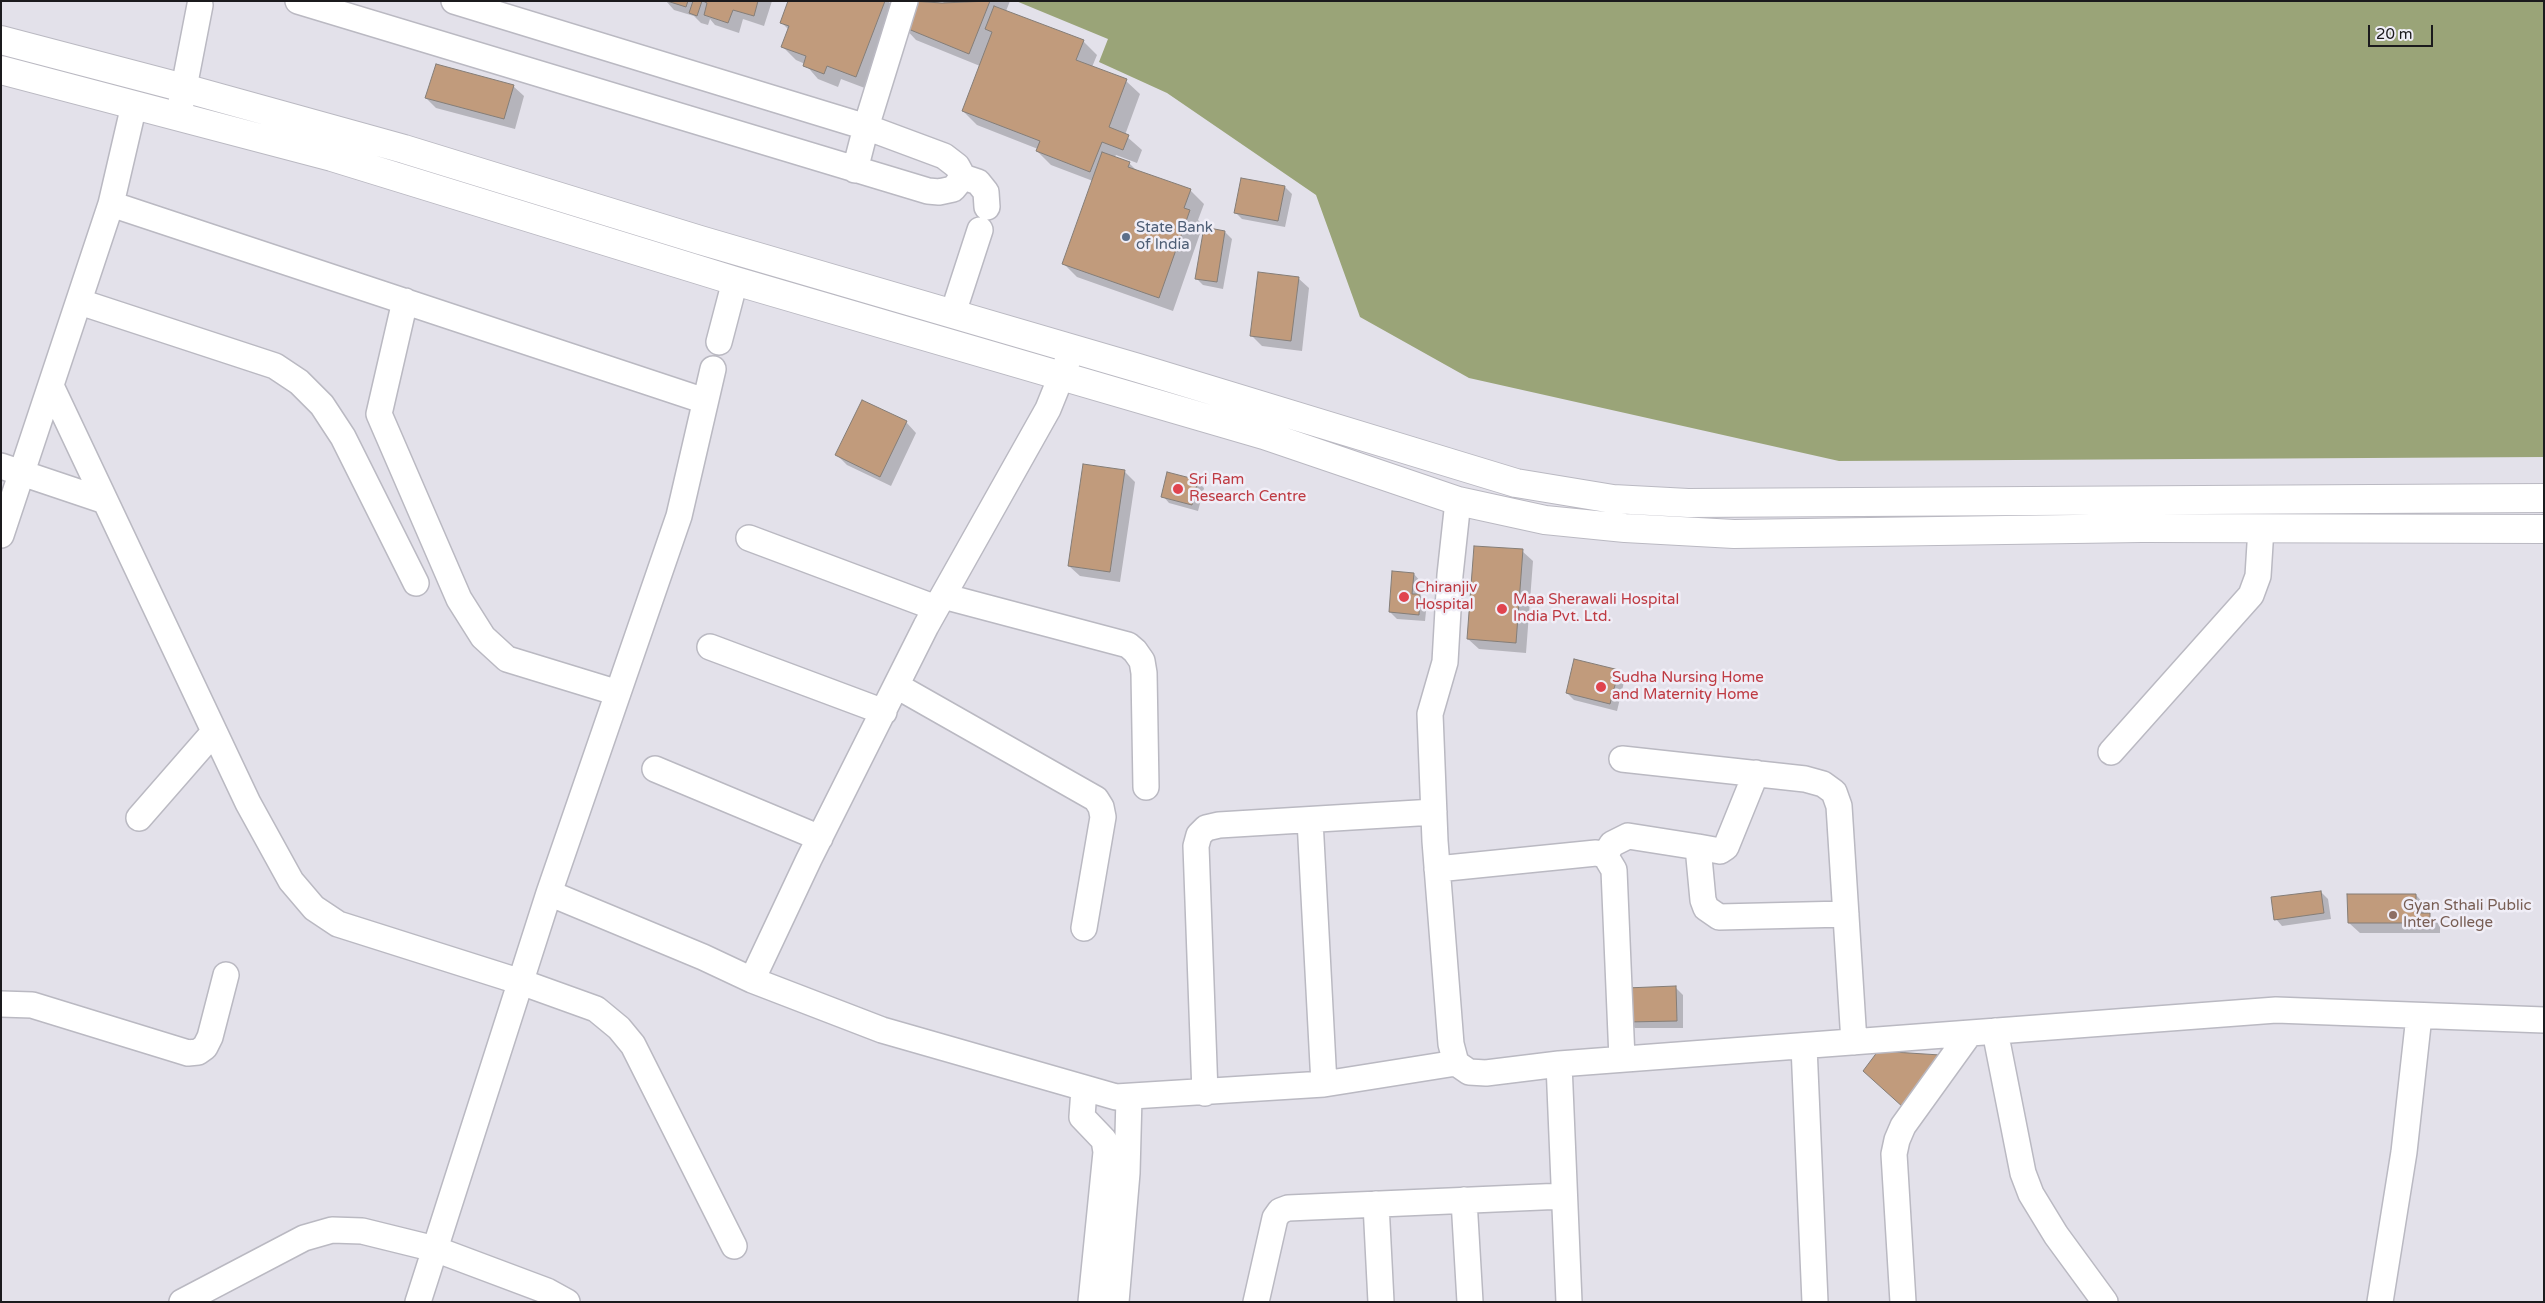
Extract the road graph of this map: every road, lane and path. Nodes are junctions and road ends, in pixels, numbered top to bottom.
1 (298, 1) edge
2 (454, 1) edge
3 (905, 1) edge
4 (200, 5) dead end
5 (339, 7) edge
6 (1, 40) edge
7 (1, 70) edge
8 (184, 88) junction
9 (134, 105) junction
10 (178, 115) junction
11 (866, 128) junction
12 (856, 170) junction
13 (963, 177) junction
14 (111, 204) junction
15 (735, 281) junction
16 (405, 301) junction
17 (80, 302) junction
18 (953, 314) junction
19 (719, 342) dead end
20 (1072, 348) junction
21 (713, 369) dead end
22 (1061, 376) junction
23 (52, 388) junction
24 (705, 401) junction
25 (11, 469) edge
26 (2544, 498) edge
27 (105, 501) junction
28 (1458, 501) junction
29 (2261, 528) junction
30 (2544, 529) edge
31 (1, 536) edge
32 (749, 538) dead end
33 (416, 583) dead end
34 (939, 602) junction
35 (710, 648) dead end
36 (897, 686) junction
37 (618, 693) junction
38 (884, 712) junction
39 (214, 732) junction
40 (2111, 752) dead end
41 (1622, 759) dead end
42 (655, 769) dead end
43 (1756, 773) junction
44 (1146, 788) dead end
45 (1434, 812) junction
46 (139, 818) dead end
47 (1310, 820) junction
48 (820, 838) junction
49 (1698, 847) junction
50 (1605, 856) junction
51 (1437, 869) junction
52 (549, 893) junction
53 (1846, 914) junction
54 (1084, 928) dead end
55 (226, 975) dead end
56 (752, 980) junction
57 (521, 982) junction
58 (1, 1004) edge
59 (2419, 1016) junction
60 (2544, 1020) edge
61 (1995, 1032) junction
62 (1970, 1034) junction
63 (1854, 1042) junction
64 (1804, 1046) junction
65 (1622, 1060) junction
66 (1456, 1063) junction
67 (1559, 1064) junction
68 (1324, 1084) junction
69 (1084, 1089) junction
70 (1205, 1093) junction
71 (1129, 1097) junction
72 (1564, 1196) junction
73 (1464, 1200) junction
74 (1376, 1204) junction
75 (734, 1246) dead end
76 (435, 1249) junction
77 (521, 1292) edge
78 (182, 1302) edge
79 (418, 1302) edge
80 (567, 1302) edge
81 (1091, 1302) edge
82 (1116, 1302) edge
83 (1256, 1302) edge
84 (1381, 1302) edge
85 (1470, 1302) edge
86 (1569, 1302) edge
87 (1815, 1302) edge
88 (1904, 1302) edge
89 (2105, 1302) edge
90 (2380, 1302) edge

1 - 5 street
2 - 11 street
3 - 11 street
4 - 8 street
5 - 12 street
6 - 8 main road
7 - 9 main road
8 - 10 street
8 - 18 main road
9 - 10 main road
9 - 14 street
10 - 15 main road
11 - 12 street
11 - 13 street
12 - 13 street
13 - 18 street
14 - 16 street
14 - 17 street
15 - 19 street
15 - 22 main road
16 - 24 street
16 - 37 street
17 - 23 street
17 - 33 street
18 - 20 main road
20 - 22 street
20 - 26 main road
21 - 24 street
22 - 28 main road
22 - 34 street
23 - 25 street
23 - 27 street
24 - 37 street
25 - 27 street
25 - 31 street
27 - 39 street
28 - 29 main road
28 - 45 street
29 - 30 main road
29 - 40 street
32 - 34 street
34 - 36 street
34 - 44 street
35 - 38 street
36 - 38 street
36 - 54 street
37 - 52 street
38 - 48 street
39 - 46 street
39 - 57 street
41 - 43 street
42 - 48 street
43 - 49 street
43 - 53 street
45 - 47 street
45 - 51 street
47 - 68 street
47 - 70 street
48 - 56 street
49 - 50 street
49 - 53 street
50 - 51 street
50 - 65 street
51 - 66 street
52 - 56 street
52 - 57 street
53 - 63 street
55 - 58 street
56 - 69 street
57 - 75 street
57 - 76 street
59 - 60 street
59 - 61 street
59 - 90 street
61 - 62 street
61 - 89 street
62 - 63 street
62 - 88 street
63 - 64 street
64 - 65 street
64 - 87 street
65 - 67 street
66 - 67 street
66 - 68 street
67 - 72 street
68 - 70 street
69 - 71 street
69 - 81 street
70 - 71 street
71 - 82 street
72 - 73 street
72 - 86 street
73 - 74 street
73 - 85 street
74 - 83 street
74 - 84 street
76 - 77 street
76 - 78 street
76 - 79 street
77 - 80 street

